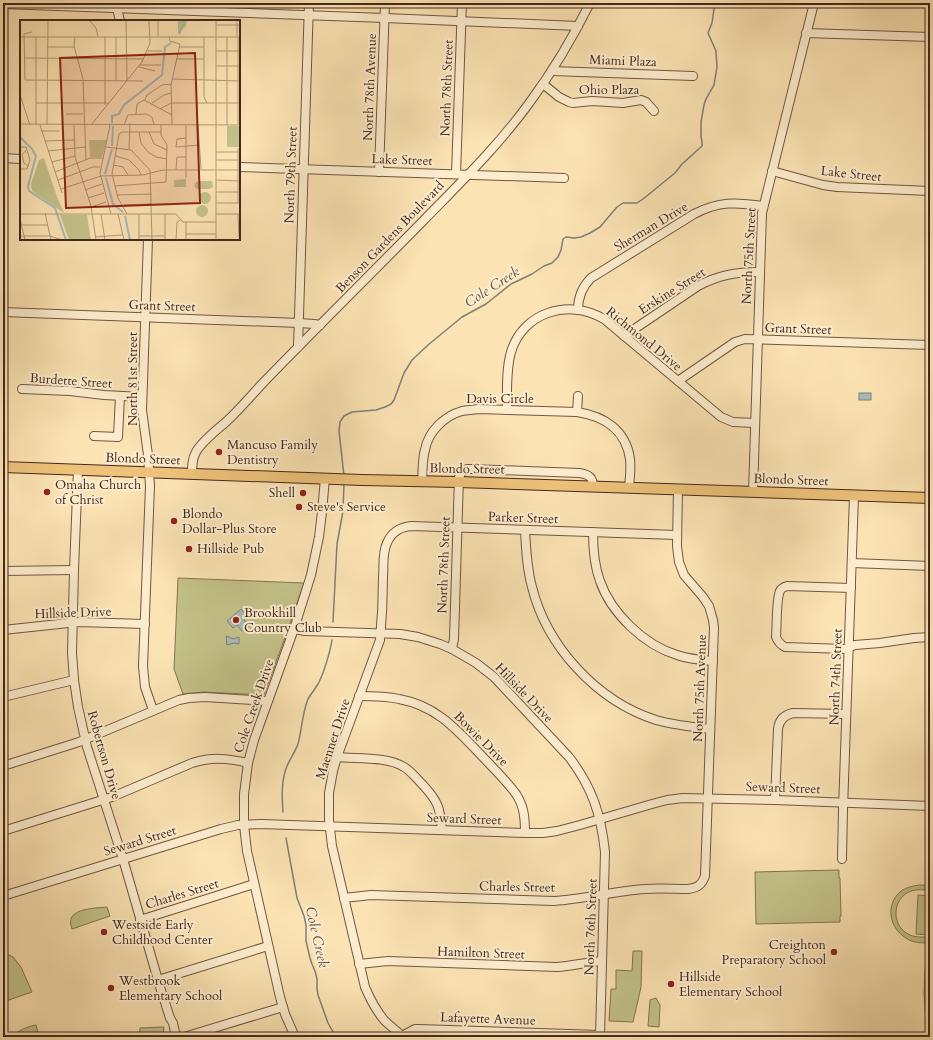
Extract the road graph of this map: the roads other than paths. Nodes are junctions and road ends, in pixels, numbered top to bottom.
1 (309, 3) edge
2 (385, 3) edge
3 (462, 3) edge
4 (590, 3) edge
5 (814, 3) edge
6 (3, 4) edge
7 (116, 6) edge
8 (308, 15) junction
9 (385, 18) junction
10 (120, 20) edge
11 (462, 21) junction
12 (578, 26) junction
13 (806, 33) junction
14 (930, 37) edge
15 (552, 71) junction
16 (693, 76) dead end
17 (543, 84) junction
18 (654, 111) dead end
19 (3, 158) edge
20 (20, 159) edge
21 (240, 167) edge
22 (304, 169) junction
23 (772, 171) junction
24 (379, 172) junction
25 (456, 174) junction
26 (468, 174) junction
27 (564, 178) dead end
28 (930, 191) edge
29 (763, 206) junction
30 (148, 240) edge
31 (759, 272) junction
32 (578, 310) junction
33 (3, 312) edge
34 (145, 317) junction
35 (299, 323) junction
36 (320, 325) junction
37 (624, 336) junction
38 (757, 339) junction
39 (930, 345) edge
40 (298, 347) junction
41 (678, 381) junction
42 (22, 389) dead end
43 (120, 396) junction
44 (578, 396) dead end
45 (142, 397) junction
46 (507, 410) junction
47 (577, 412) junction
48 (755, 423) junction
49 (94, 436) dead end
50 (3, 467) edge
51 (78, 469) junction
52 (149, 472) junction
53 (192, 474) junction
54 (329, 479) junction
55 (422, 481) junction
56 (459, 482) junction
57 (629, 487) junction
58 (678, 489) junction
59 (753, 492) junction
60 (854, 496) junction
61 (930, 498) edge
62 (458, 528) junction
63 (525, 530) junction
64 (593, 532) junction
65 (677, 535) junction
66 (384, 554) joint
67 (852, 563) junction
68 (930, 566) edge
69 (74, 570) junction
70 (3, 571) edge
71 (851, 588) junction
72 (73, 622) junction
73 (145, 624) junction
74 (294, 629) junction
75 (3, 630) edge
76 (381, 633) junction
77 (930, 637) edge
78 (849, 647) junction
79 (452, 650) junction
80 (713, 661) junction
81 (74, 680) junction
82 (360, 696) junction
83 (3, 697) edge
84 (267, 701) junction
85 (152, 710) junction
86 (846, 714) junction
87 (710, 729) junction
88 (86, 740) junction
89 (337, 757) junction
90 (248, 763) junction
91 (3, 766) edge
92 (708, 798) junction
93 (104, 799) junction
94 (775, 800) junction
95 (843, 802) junction
96 (930, 806) edge
97 (600, 819) junction
98 (244, 825) junction
99 (330, 826) junction
100 (442, 830) junction
101 (3, 831) edge
102 (526, 833) junction
103 (842, 859) dead end
104 (122, 860) junction
105 (254, 884) junction
106 (688, 889) joint
107 (604, 894) junction
108 (3, 896) edge
109 (344, 898) junction
110 (140, 920) junction
111 (268, 946) junction
112 (602, 961) junction
113 (359, 964) junction
114 (158, 980) junction
115 (282, 1007) junction
116 (402, 1036) edge
117 (600, 1036) edge
118 (176, 1037) edge
119 (184, 1037) edge
120 (295, 1037) edge

1 - 8 street, North 79th Street
2 - 9 street, North 78th Avenue
3 - 11 street, North 78th Street
4 - 12 street, Benson Gardens Boulevard
5 - 13 street, North 75th Street
6 - 7 street
7 - 8 street
7 - 10 street
8 - 9 street
8 - 22 street, North 79th Street
9 - 11 street
9 - 24 street, North 78th Avenue
11 - 12 street
11 - 25 street, North 78th Street
12 - 15 street, Benson Gardens Boulevard
13 - 14 street
13 - 23 street, North 75th Street
15 - 16 street, Miami Plaza
15 - 17 street, Benson Gardens Boulevard
17 - 18 street, Ohio Plaza
17 - 26 street, Benson Gardens Boulevard
19 - 20 street
21 - 22 street, Lake Street
22 - 24 street, Lake Street
22 - 35 street, North 79th Street
23 - 28 street, Lake Street
23 - 29 street, North 75th Street
24 - 25 street, Lake Street
25 - 26 street, Lake Street
26 - 27 street, Lake Street
26 - 36 street, Benson Gardens Boulevard
29 - 31 street, North 75th Street
29 - 32 street, Sherman Drive
30 - 34 street, North 81st Street
31 - 37 street, Erskine Street
31 - 38 street, North 75th Street
32 - 37 street, Richmond Drive
32 - 46 street, Richmond Drive
33 - 34 street, Grant Street
34 - 35 street, Grant Street
34 - 45 street, North 81st Street
35 - 36 street, Grant Street
35 - 40 street, North 79th Street
36 - 40 street, Benson Gardens Boulevard
37 - 41 street, Richmond Drive
38 - 39 street, Grant Street
38 - 41 street, Grant Street
38 - 48 street, North 75th Street
40 - 53 street, Benson Gardens Boulevard
41 - 48 street, Richmond Drive
42 - 43 street, Burdette Street
43 - 45 street, Burdette Street
43 - 49 street
44 - 47 street
45 - 52 street, North 81st Street
46 - 47 street, Davis Circle
46 - 55 street, Davis Circle
47 - 57 street, Davis Circle
48 - 59 street, North 75th Street
50 - 51 main road, Blondo Street
51 - 52 main road, Blondo Street
51 - 69 street, Robertson Drive
52 - 53 main road, Blondo Street
52 - 73 street, North 81st Street
53 - 54 main road, Blondo Street
54 - 55 main road, Blondo Street
54 - 74 street, Cole Creek Drive
55 - 56 main road, Blondo Street
56 - 57 main road, Blondo Street
56 - 62 street, North 78th Street
57 - 58 main road, Blondo Street
58 - 59 main road, Blondo Street
58 - 65 street, North 75th Avenue
59 - 60 main road, Blondo Street
60 - 61 main road, Blondo Street
60 - 67 street, North 74th Street
62 - 63 street, Parker Street
62 - 66 street, Parker Street
62 - 79 street, North 78th Street
63 - 64 street, Parker Street
63 - 87 street
64 - 65 street, Parker Street
64 - 80 street
65 - 80 street, North 75th Avenue
66 - 76 street, Maenner Drive
67 - 68 street
67 - 71 street, North 74th Street
69 - 70 street
69 - 72 street, Robertson Drive
71 - 78 street, North 74th Street
71 - 78 street
72 - 73 street, Hillside Drive
72 - 75 street, Hillside Drive
72 - 81 street, Robertson Drive
73 - 85 street, North 81st Street
74 - 76 street, Hillside Drive
74 - 84 street, Cole Creek Drive
76 - 79 street, Hillside Drive
76 - 82 street, Maenner Drive
77 - 78 street
78 - 86 street, North 74th Street
79 - 97 street, Hillside Drive
80 - 87 street, North 75th Avenue
81 - 83 street
81 - 88 street, Robertson Drive
82 - 89 street, Maenner Drive
82 - 102 street, Bowie Drive
84 - 85 street
84 - 90 street, Cole Creek Drive
85 - 88 street
86 - 94 street
86 - 95 street, North 74th Street
87 - 92 street, North 75th Avenue
88 - 91 street
88 - 93 street, Robertson Drive
89 - 99 street, Maenner Drive
89 - 100 street
90 - 93 street
90 - 98 street, Cole Creek Drive
92 - 94 street, Seward Street
92 - 97 street, Seward Street
92 - 106 street, North 75th Avenue
93 - 101 street
93 - 104 street, Robertson Drive
94 - 95 street, Seward Street
95 - 96 street, Seward Street
95 - 103 street, North 74th Street
97 - 102 street, Seward Street
97 - 107 street, North 76th Street
98 - 99 street, Seward Street
98 - 104 street, Seward Street
98 - 105 street, Cole Creek Drive
99 - 100 street, Seward Street
99 - 109 street, Maenner Drive
100 - 102 street, Seward Street
104 - 108 street, Seward Street
104 - 110 street, Robertson Drive
105 - 110 street, Charles Street
105 - 111 street, Cole Creek Drive
106 - 107 street, Charles Street
107 - 109 street, Charles Street
107 - 112 street, North 76th Street
109 - 113 street, Maenner Drive
110 - 114 street, Robertson Drive
111 - 114 street
111 - 115 street, Cole Creek Drive
112 - 113 street, Hamilton Street
112 - 117 street, North 76th Street
113 - 116 street, Maenner Drive
114 - 118 street, Robertson Drive
115 - 119 street
115 - 120 street, Cole Creek Drive
116 - 117 street, Lafayette Avenue

